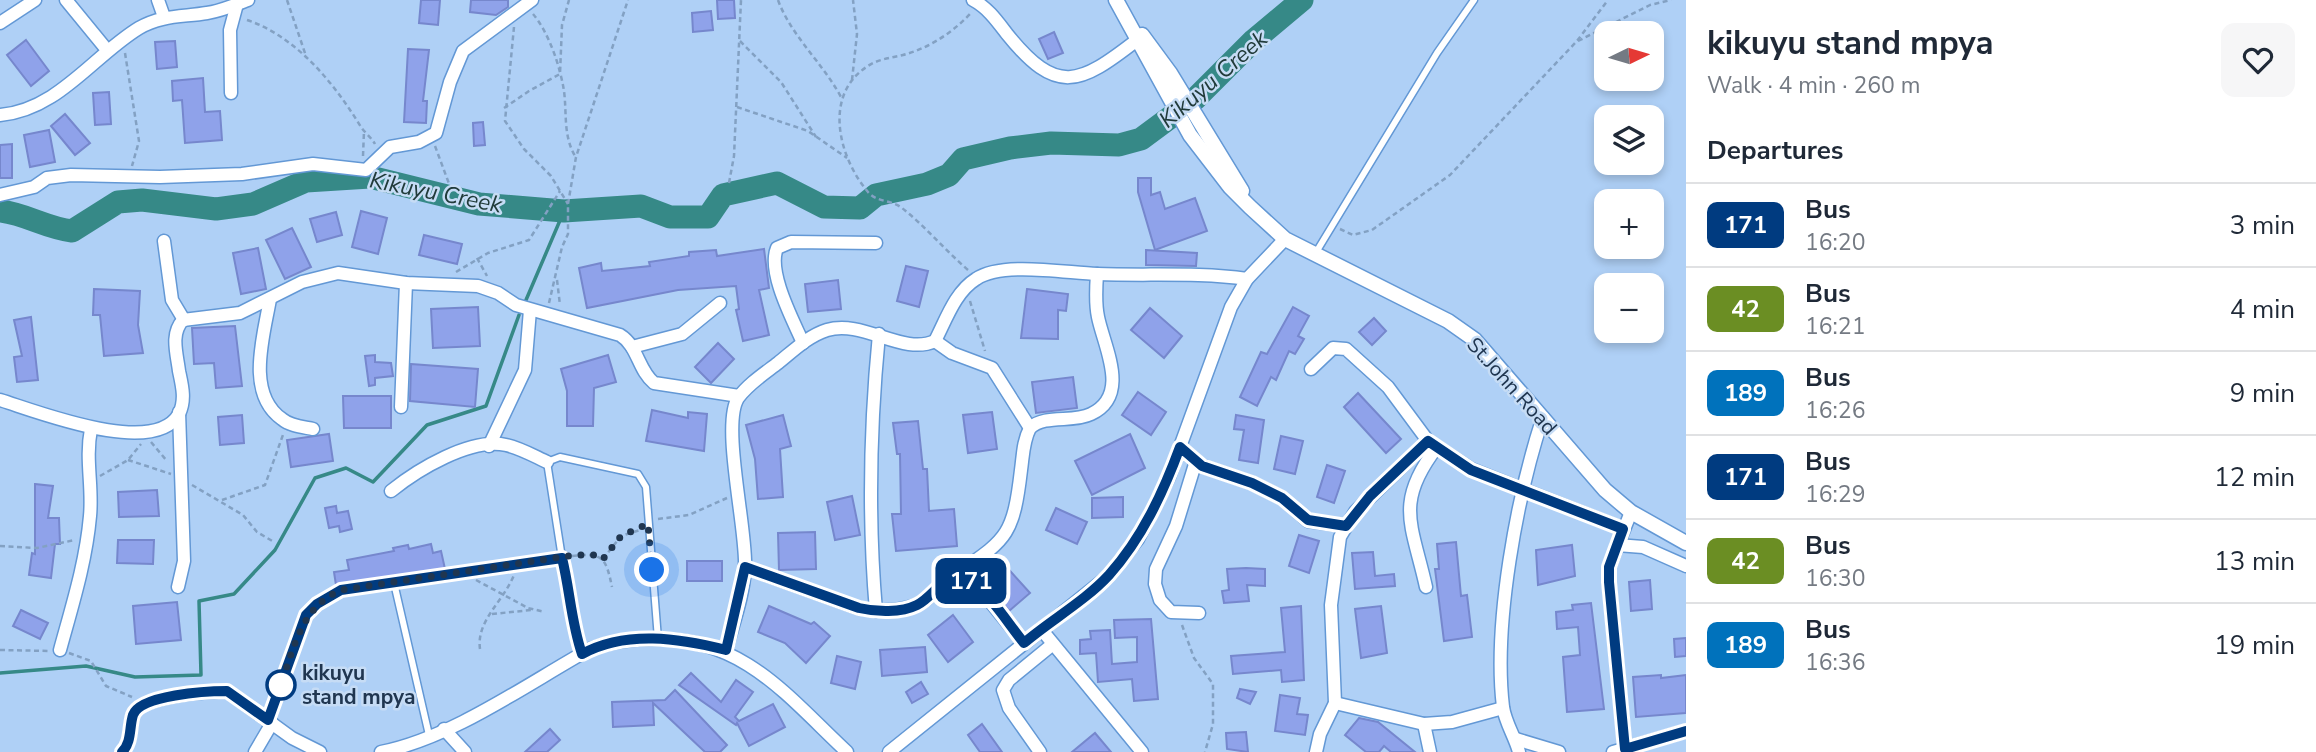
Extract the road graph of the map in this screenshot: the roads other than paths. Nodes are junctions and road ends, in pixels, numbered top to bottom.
1 (35, 0) edge
2 (66, 0) edge
3 (158, 0) edge
4 (1474, 0) edge
5 (976, 2) edge
6 (523, 5) edge
7 (239, 6) edge
8 (164, 17) junction
9 (0, 23) edge
10 (1137, 40) junction
11 (107, 50) junction
12 (1164, 77) junction
13 (230, 93) dead end
14 (0, 114) edge
15 (0, 195) edge
16 (1250, 207) junction
17 (1285, 239) junction
18 (164, 241) dead end
19 (876, 243) dead end
20 (1315, 254) junction
21 (1097, 274) junction
22 (1247, 279) junction
23 (406, 283) junction
24 (270, 299) junction
25 (720, 303) dead end
26 (530, 310) junction
27 (184, 320) junction
28 (879, 334) junction
29 (935, 341) junction
30 (803, 343) junction
31 (632, 347) junction
32 (1311, 369) dead end
33 (739, 397) junction
34 (0, 400) edge
35 (401, 407) dead end
36 (179, 412) junction
37 (1544, 417) junction
38 (1030, 428) junction
39 (91, 429) junction
40 (313, 429) dead end
41 (1432, 444) junction
42 (489, 446) junction
43 (1180, 447) junction
44 (1196, 461) junction
45 (547, 462) junction
46 (391, 491) dead end
47 (1522, 491) junction
48 (1631, 512) junction
49 (1346, 526) junction
50 (1623, 529) junction
51 (1686, 543) edge
52 (1617, 545) junction
53 (562, 558) junction
54 (1686, 566) edge
55 (745, 567) junction
56 (952, 577) junction
57 (394, 583) junction
58 (178, 587) dead end
59 (1426, 587) dead end
60 (876, 611) junction
61 (1199, 613) dead end
62 (1041, 629) junction
63 (657, 639) junction
64 (1024, 643) junction
65 (1053, 644) junction
66 (60, 650) road end
67 (726, 650) junction
68 (582, 654) junction
69 (1335, 703) junction
70 (1503, 708) junction
71 (270, 721) junction
72 (1424, 724) junction
73 (444, 729) junction
74 (1686, 731) edge
75 (429, 736) junction
76 (1517, 746) edge
77 (399, 750) edge
78 (1619, 750) edge
79 (122, 752) edge
80 (255, 752) edge
81 (320, 752) edge
82 (381, 752) edge
83 (465, 752) edge
84 (847, 752) edge
85 (889, 752) edge
86 (1040, 752) edge
87 (1142, 752) edge
88 (1316, 752) edge
89 (1430, 752) edge
90 (1559, 752) edge

1 - 9 street
2 - 11 street
3 - 8 street
4 - 20 lane
5 - 10 street
6 - 15 street
7 - 8 street
7 - 13 street
8 - 11 street
10 - 12 street
10 - 12 street
11 - 14 street
12 - 16 street
12 - 16 street
16 - 17 street, St.John Road
17 - 20 street, St.John Road
17 - 22 street
18 - 27 street
19 - 30 street
20 - 37 street, St.John Road
21 - 22 street
21 - 29 street
21 - 38 street
22 - 43 street
23 - 24 street
23 - 26 street
23 - 35 street
24 - 27 street
24 - 40 street
25 - 31 street
26 - 31 street
26 - 42 street
27 - 36 street
28 - 29 street
28 - 30 street
28 - 60 street
29 - 38 street
30 - 33 street
31 - 33 street
32 - 41 street
33 - 55 street
34 - 39 street
36 - 39 street
36 - 58 street
37 - 47 street
37 - 48 street, St.John Road
38 - 56 street
39 - 66 street
41 - 47 street
41 - 49 street
41 - 59 street
42 - 45 street
42 - 46 street
43 - 44 street
43 - 62 street
44 - 49 street
44 - 61 street
45 - 53 lane
45 - 63 lane
47 - 50 street
47 - 70 street
48 - 50 street
48 - 51 street, St.John Road
49 - 69 street
50 - 52 street
52 - 54 street
52 - 78 street
53 - 57 lane
53 - 68 lane
55 - 60 street
55 - 67 street
56 - 60 street
56 - 64 street
57 - 71 lane
57 - 75 lane
62 - 64 street
62 - 65 street
63 - 67 street
63 - 68 street
64 - 85 street
65 - 86 street
65 - 87 street
67 - 84 street
68 - 73 street
69 - 72 street
69 - 88 street
70 - 72 street
70 - 76 street
71 - 79 street
71 - 80 street
71 - 81 street
72 - 89 street
73 - 75 street
73 - 83 street
74 - 78 street
75 - 77 street
76 - 90 street
77 - 82 street

